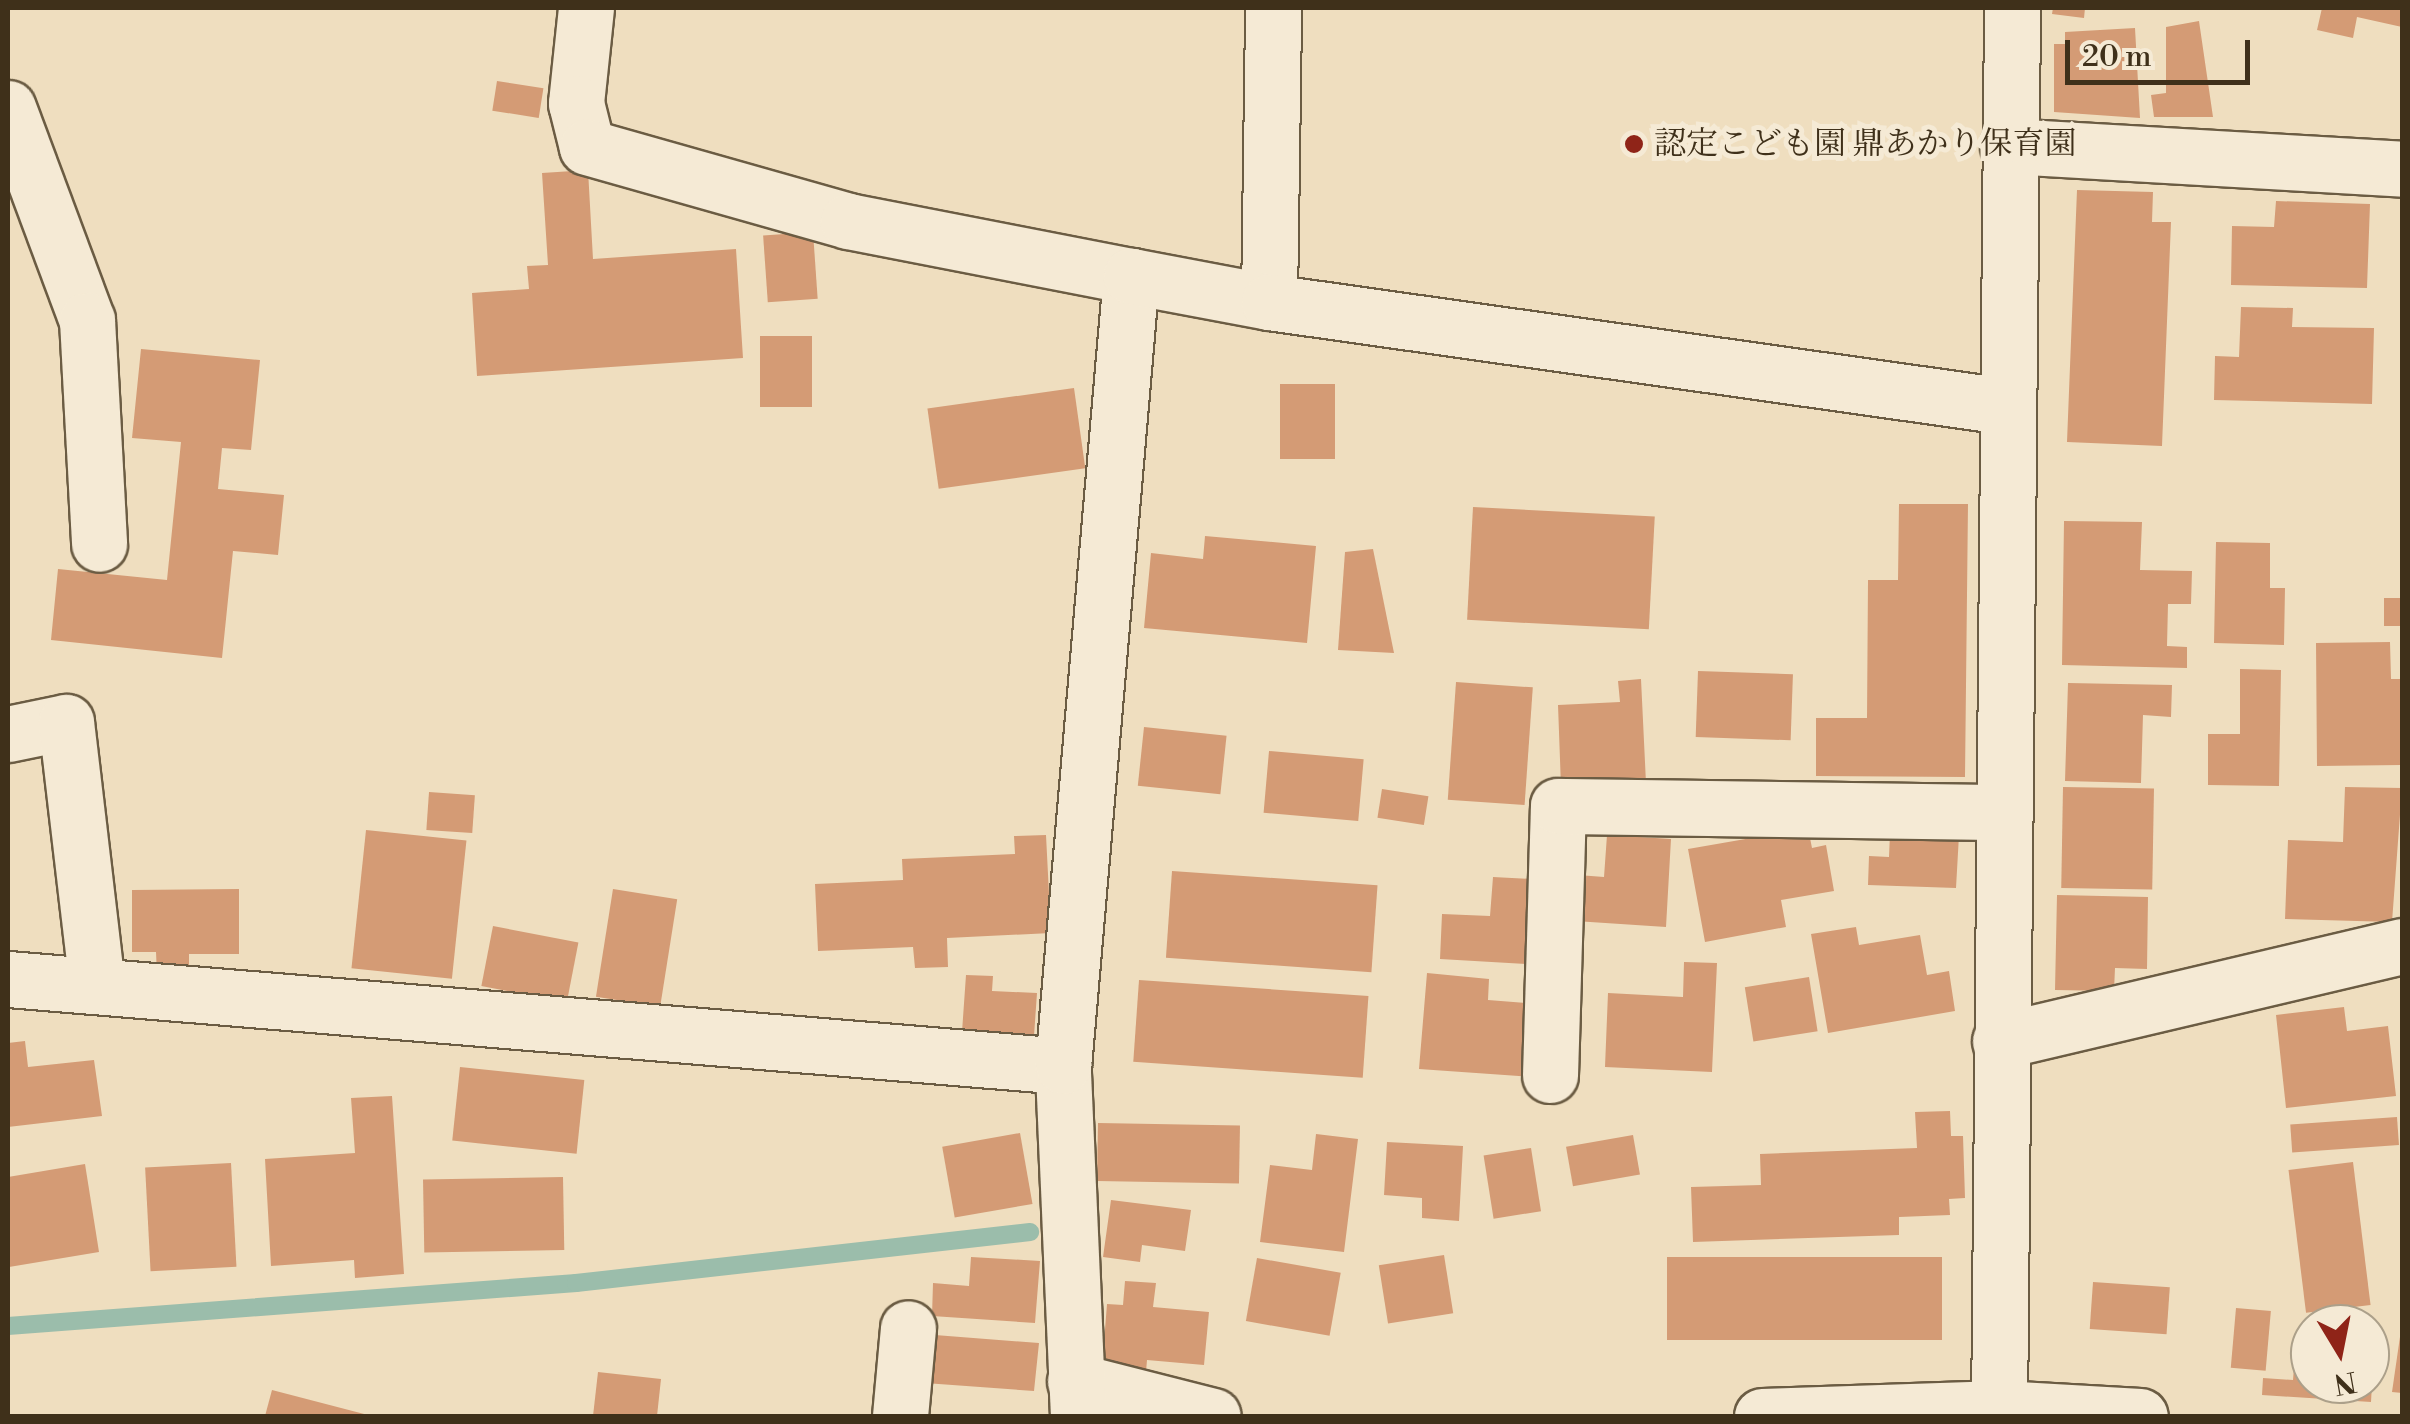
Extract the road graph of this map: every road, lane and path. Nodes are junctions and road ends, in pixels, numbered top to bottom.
1 (586, 8) edge
2 (1274, 8) edge
3 (2012, 8) edge
4 (8, 108) edge
5 (2008, 146) junction
6 (2402, 168) edge
7 (1131, 276) junction
8 (1270, 302) junction
9 (2004, 406) junction
10 (99, 544) dead end
11 (8, 734) edge
12 (2002, 812) junction
13 (2402, 946) edge
14 (8, 979) edge
15 (97, 984) junction
16 (2000, 1041) junction
17 (1063, 1066) junction
18 (1550, 1075) dead end
19 (908, 1328) dead end
20 (1077, 1399) edge
21 (1999, 1412) edge
22 (900, 1416) edge
23 (1212, 1416) edge
24 (1762, 1416) edge
25 (2140, 1416) edge

1 - 7 street
2 - 8 street
3 - 5 street
4 - 10 street
5 - 6 street
5 - 9 street
7 - 8 street
7 - 17 street
8 - 9 street
9 - 12 street
11 - 15 street
12 - 16 street
12 - 18 street
13 - 16 street
14 - 15 street
15 - 17 street
16 - 21 street
17 - 20 street
19 - 22 street
20 - 23 street
21 - 24 street
21 - 25 street

